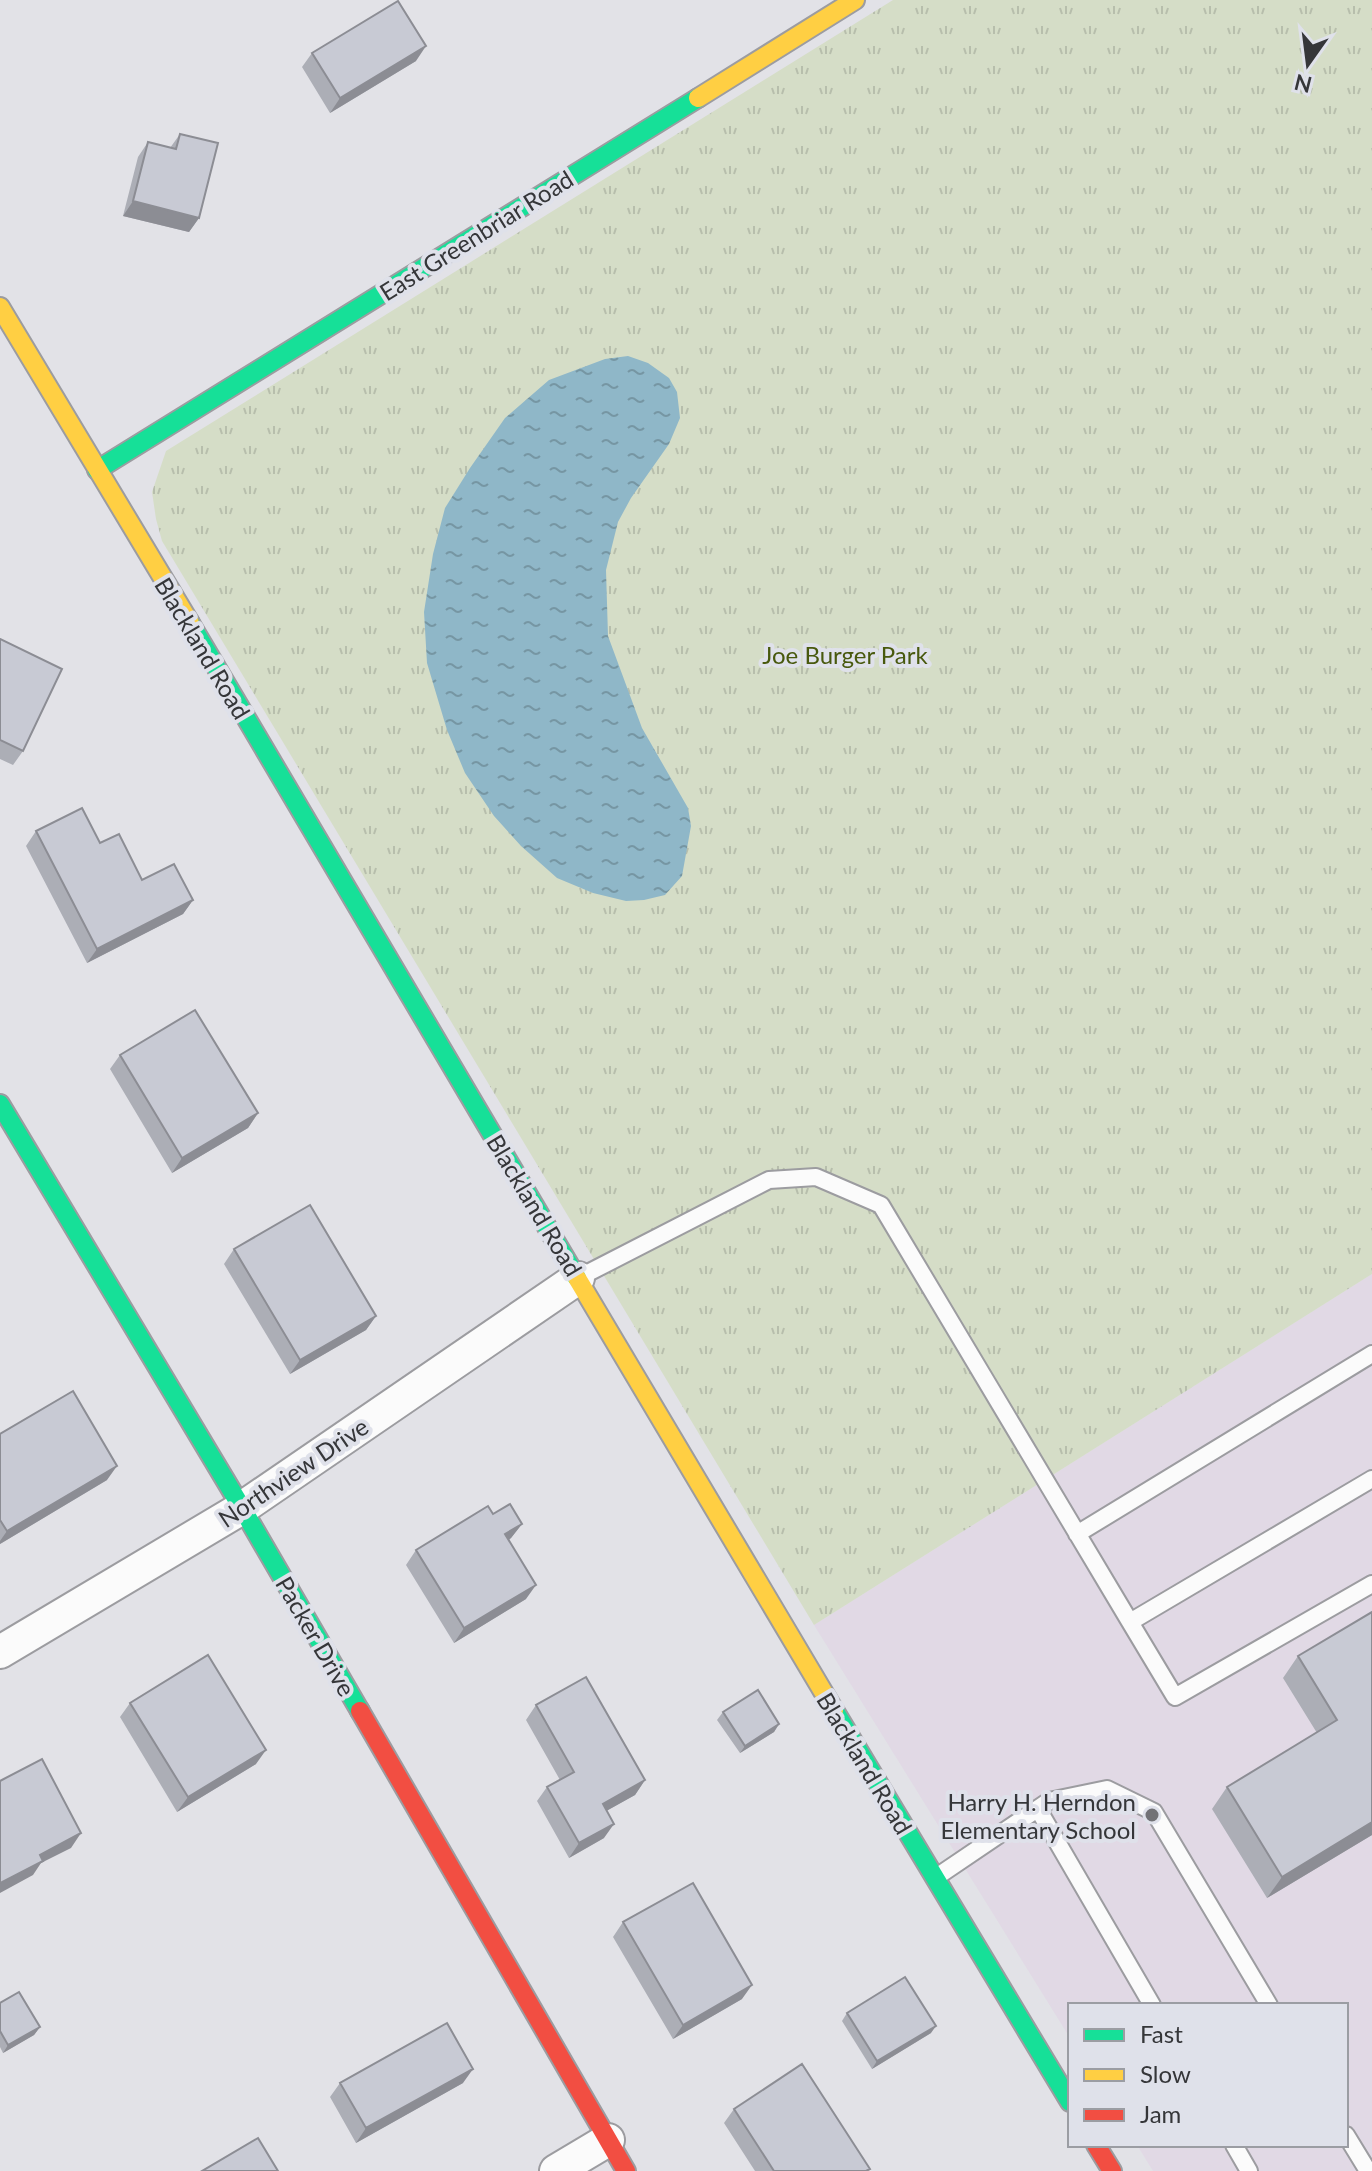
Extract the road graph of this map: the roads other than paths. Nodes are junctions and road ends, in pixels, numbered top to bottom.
1 (855, 0) edge
2 (0, 307) edge
3 (97, 470) junction
4 (0, 1104) edge
5 (578, 1278) junction
6 (1372, 1354) edge
7 (1372, 1479) edge
8 (242, 1508) junction
9 (1077, 1534) junction
10 (1372, 1584) edge
11 (1130, 1622) junction
12 (0, 1652) edge
13 (1038, 1809) junction
14 (933, 1879) junction
15 (1151, 2003) edge
16 (1268, 2003) edge
17 (1068, 2099) edge
18 (1348, 2138) edge
19 (608, 2140) junction
20 (1097, 2147) edge
21 (1235, 2147) edge
22 (556, 2171) edge
23 (626, 2171) edge
24 (1112, 2171) edge
25 (1249, 2171) edge
26 (1368, 2171) edge

1 - 3 street, East Greenbriar Road
2 - 3 street, Blackland Road
3 - 5 street, Blackland Road
4 - 8 street, Packer Drive
5 - 8 street, Northview Drive
5 - 9 lane
5 - 14 street, Blackland Road
6 - 9 lane
7 - 11 lane
8 - 12 street, Northview Drive
8 - 19 street, Packer Drive
9 - 11 lane
10 - 11 lane
13 - 14 lane
13 - 15 lane
13 - 16 lane
14 - 17 street, Blackland Road
18 - 26 lane
19 - 22 street
19 - 23 street, Packer Drive
20 - 24 street
21 - 25 lane

